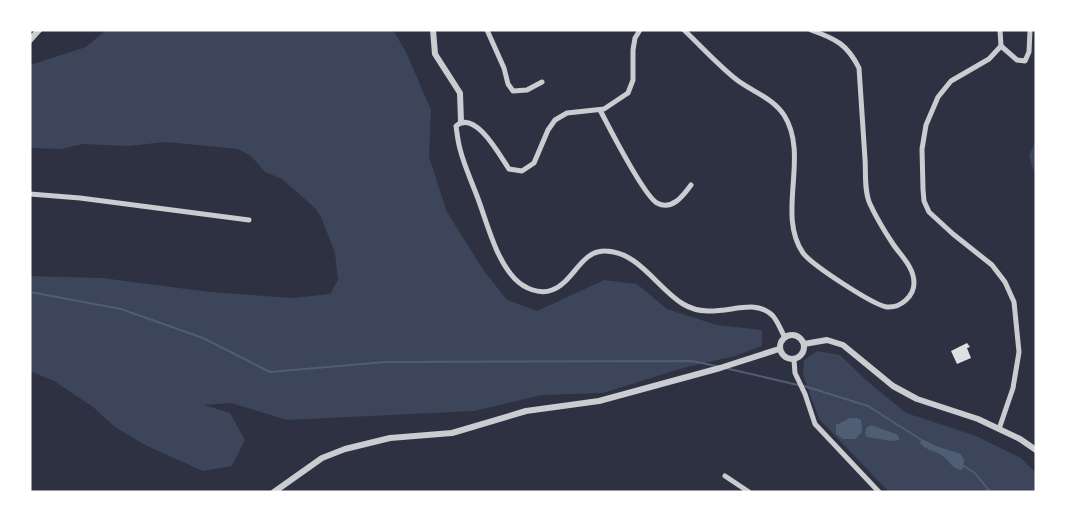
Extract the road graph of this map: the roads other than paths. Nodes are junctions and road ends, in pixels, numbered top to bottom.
1 (39, 30) edge
2 (433, 30) edge
3 (486, 30) edge
4 (640, 30) edge
5 (684, 30) edge
6 (812, 30) edge
7 (1000, 30) edge
8 (1030, 30) edge
9 (30, 40) edge
10 (1002, 46) junction
11 (542, 82) dead end
12 (600, 110) junction
13 (461, 122) junction
14 (691, 185) dead end
15 (30, 194) edge
16 (249, 220) dead end
17 (784, 336) junction
18 (804, 344) junction
19 (779, 348) junction
20 (794, 360) junction
21 (999, 429) junction
22 (1036, 450) edge
23 (725, 476) dead end
24 (274, 492) edge
25 (749, 492) edge
26 (879, 492) edge

1 - 9 street
2 - 13 street
3 - 11 street
4 - 12 street
5 - 6 street
7 - 10 street
8 - 10 street
10 - 21 street
12 - 13 street
12 - 14 street
13 - 17 street
15 - 16 street
17 - 18 street
17 - 19 street
18 - 20 street
18 - 21 street
19 - 20 street
19 - 24 street
20 - 26 street
21 - 22 street
23 - 25 street

